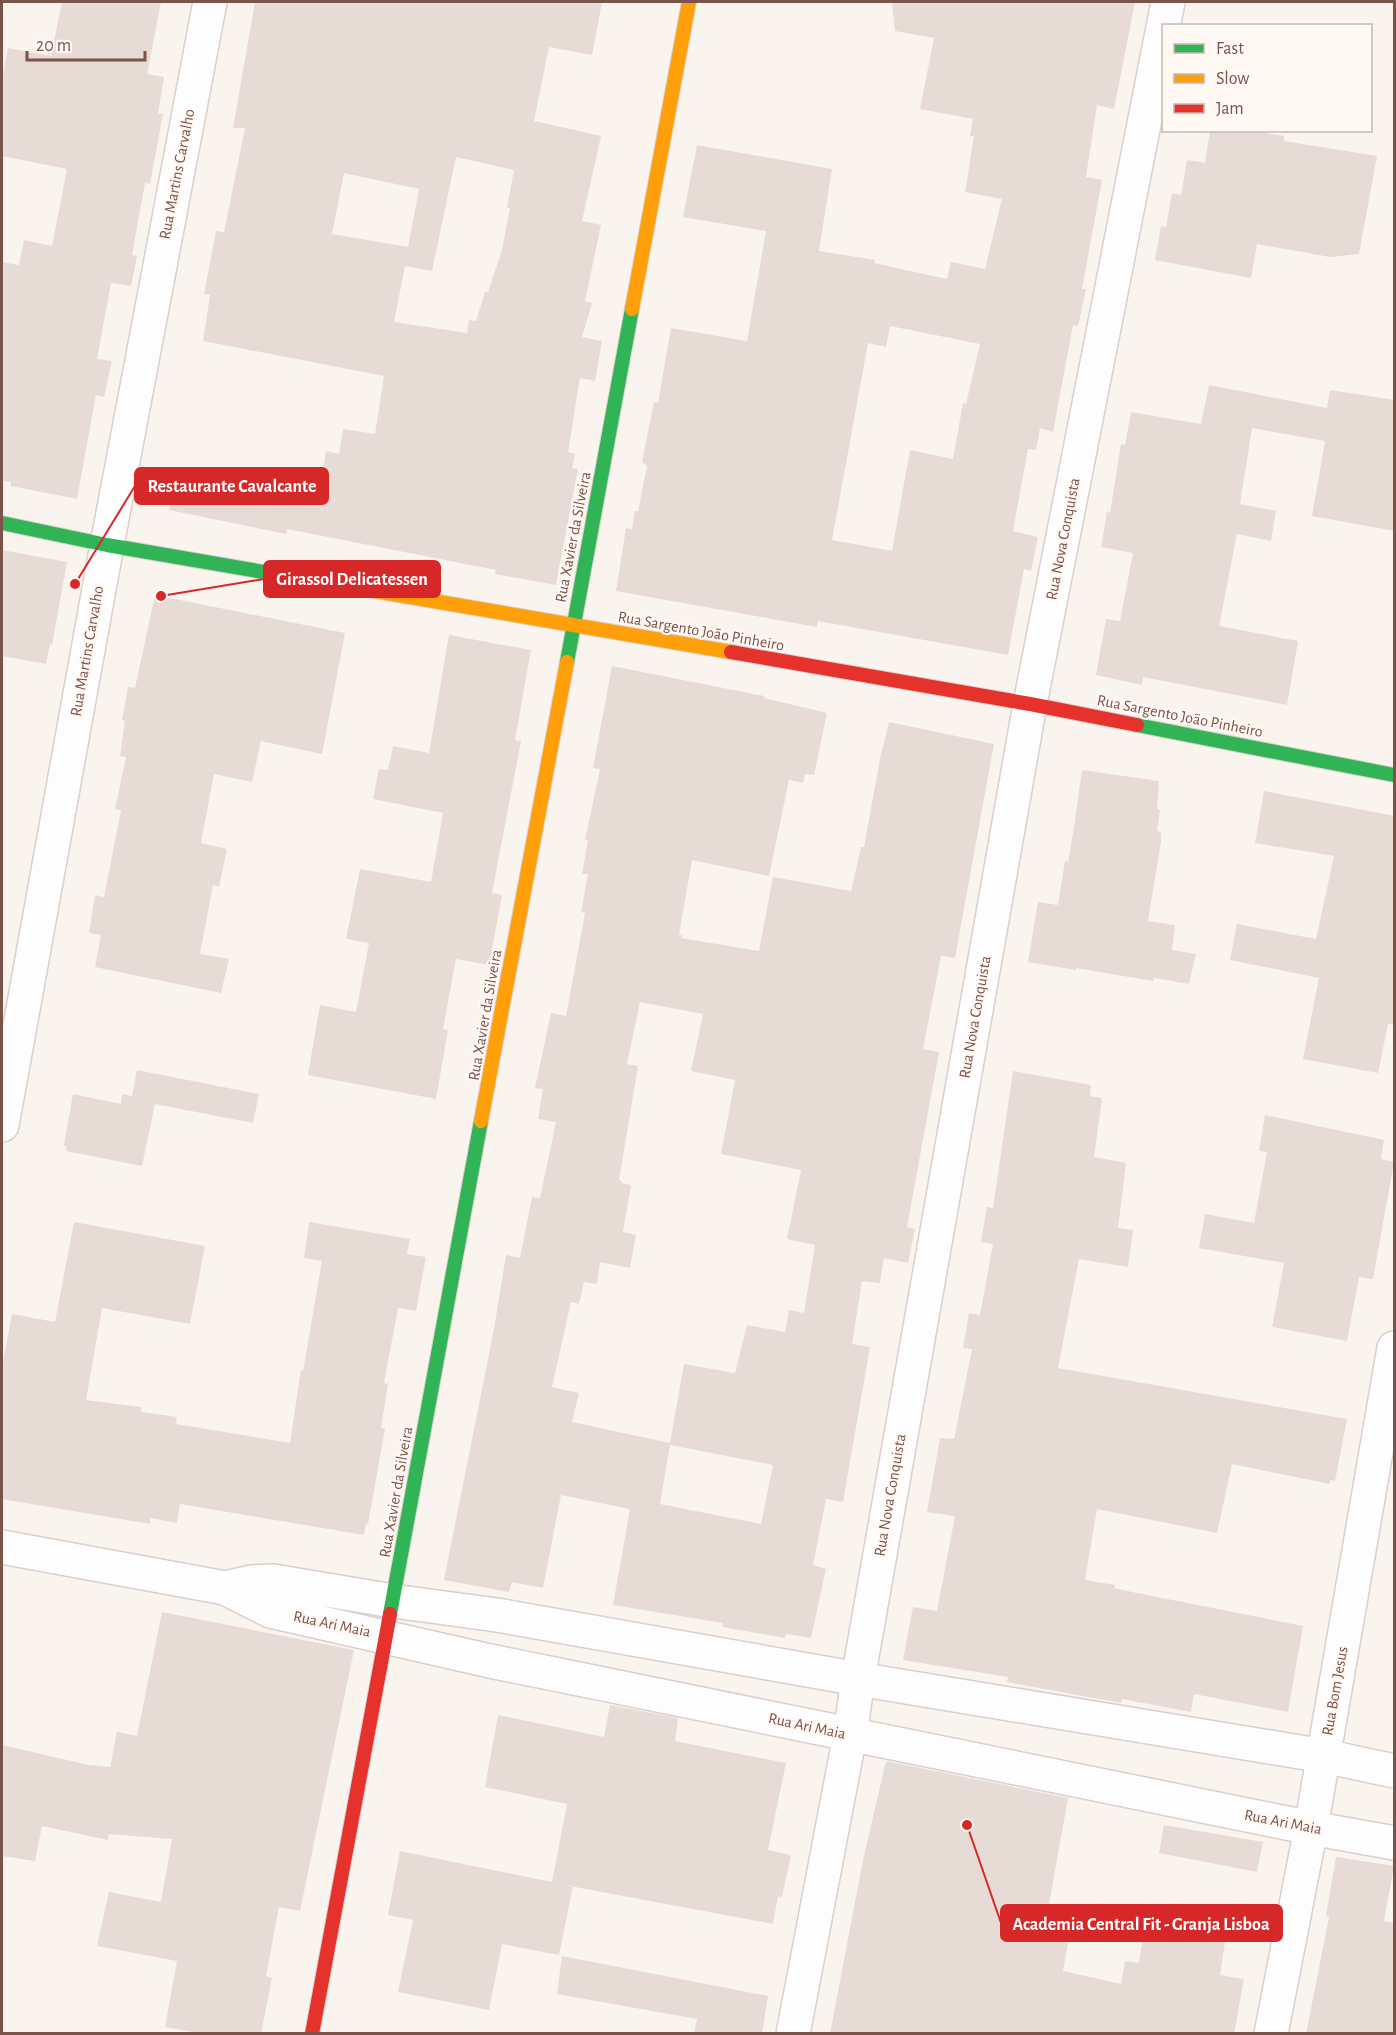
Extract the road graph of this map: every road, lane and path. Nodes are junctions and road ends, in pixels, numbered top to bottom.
1 (210, 2) edge
2 (689, 2) edge
3 (1168, 2) edge
4 (1164, 24) edge
5 (1162, 33) edge
6 (2, 523) edge
7 (107, 545) junction
8 (573, 627) junction
9 (1030, 704) junction
10 (1395, 775) edge
11 (2, 1125) edge
12 (1395, 1348) edge
13 (2, 1547) edge
14 (225, 1588) junction
15 (393, 1601) junction
16 (386, 1636) junction
17 (858, 1679) junction
18 (850, 1735) junction
19 (1324, 1756) junction
20 (1395, 1771) edge
21 (1311, 1828) junction
22 (1395, 1843) edge
23 (312, 2034) edge
24 (793, 2034) edge
25 (1270, 2034) edge

1 - 7 street, Rua Martins Carvalho
2 - 8 street, Rua Xavier da Silveira
3 - 4 street, Rua Nova Conquista
5 - 9 street, Rua Nova Conquista
6 - 7 street, Rua Sargento João Pinheiro
7 - 8 street, Rua Sargento João Pinheiro
7 - 11 street, Rua Martins Carvalho
8 - 9 street, Rua Sargento João Pinheiro
8 - 15 street, Rua Xavier da Silveira
9 - 10 street, Rua Sargento João Pinheiro
9 - 17 street, Rua Nova Conquista
12 - 19 street, Rua Bom Jesus
13 - 14 street, Rua Ari Maia
14 - 15 street, Rua Ari Maia
14 - 16 street, Rua Ari Maia
15 - 16 street, Rua Xavier da Silveira
15 - 17 street, Rua Ari Maia
16 - 18 street, Rua Ari Maia
16 - 23 street, Rua Xavier da Silveira
17 - 18 street, Rua Nova Conquista
17 - 19 street, Rua Ari Maia
18 - 21 street, Rua Ari Maia
18 - 24 street, Rua Nova Conquista
19 - 20 street, Rua Ari Maia
19 - 21 street, Rua Bom Jesus
21 - 22 street, Rua Ari Maia
21 - 25 street, Rua Bom Jesus

